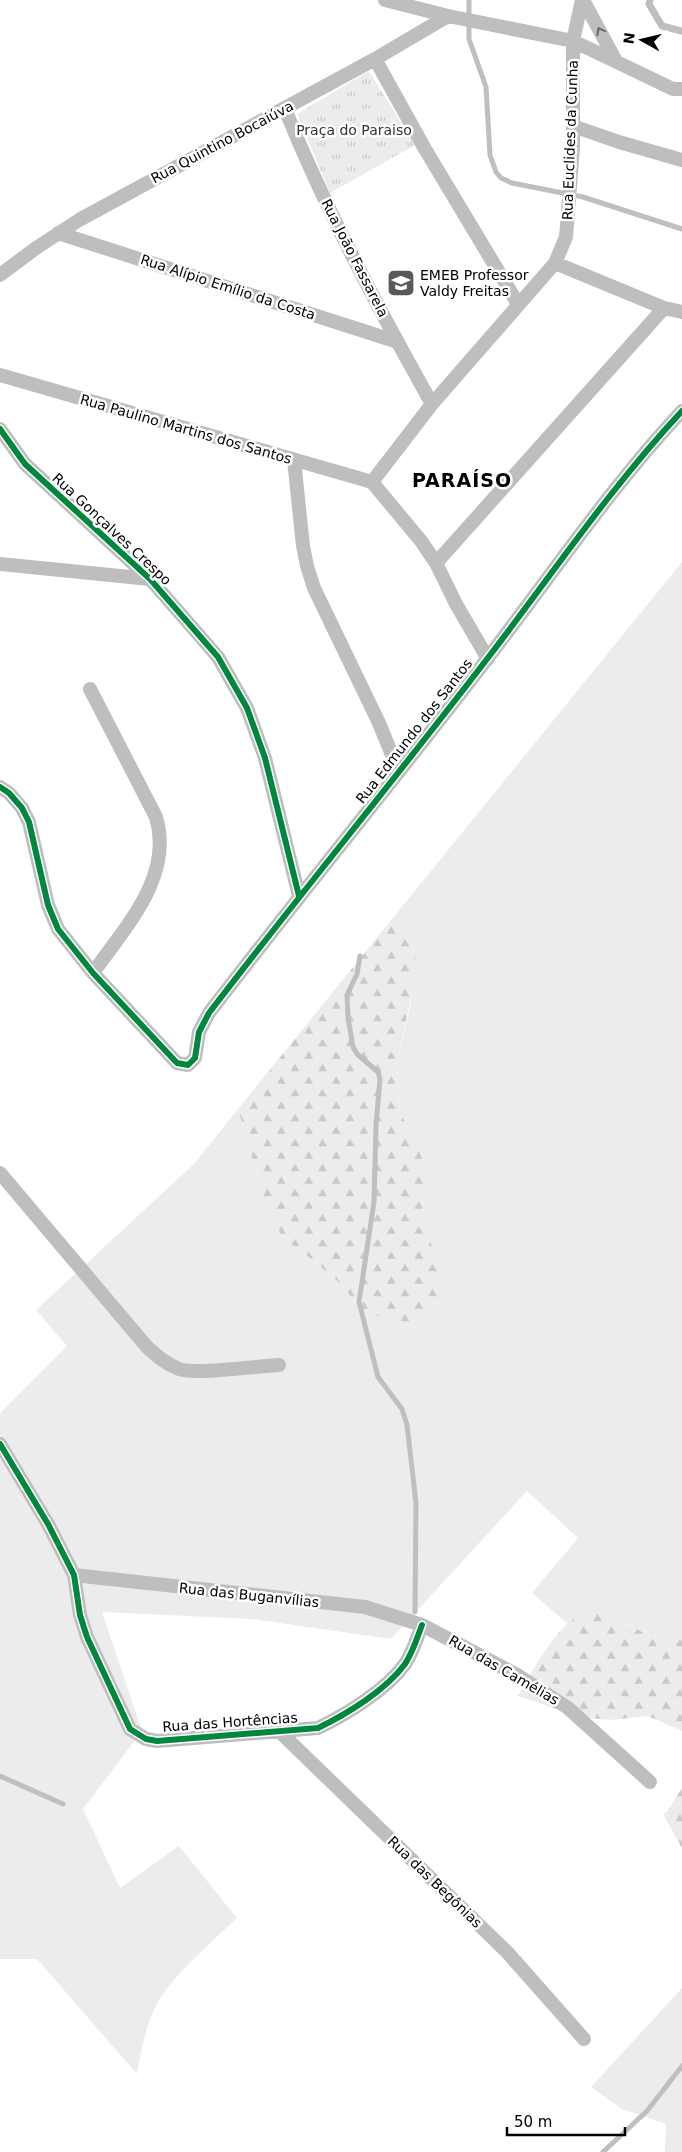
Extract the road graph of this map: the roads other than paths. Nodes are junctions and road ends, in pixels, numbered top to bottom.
1 (386, 0) edge
2 (582, 0) edge
3 (650, 0) edge
4 (448, 16) junction
5 (682, 31) edge
6 (573, 41) junction
7 (375, 59) junction
8 (616, 61) junction
9 (682, 89) edge
10 (285, 108) junction
11 (573, 126) junction
12 (682, 160) edge
13 (58, 233) junction
14 (554, 263) junction
15 (0, 275) edge
16 (518, 304) junction
17 (664, 308) junction
18 (682, 312) edge
19 (398, 342) junction
20 (0, 375) edge
21 (432, 404) junction
22 (682, 411) edge
23 (0, 429) edge
24 (294, 460) junction
25 (372, 482) junction
26 (436, 563) junction
27 (0, 564) edge
28 (150, 579) junction
29 (488, 659) junction
30 (90, 689) dead end
31 (399, 772) junction
32 (0, 787) edge
33 (298, 896) junction
34 (93, 973) junction
35 (0, 1173) edge
36 (279, 1364) dead end
37 (0, 1444) edge
38 (74, 1575) junction
39 (422, 1625) junction
40 (280, 1732) junction
41 (650, 1782) dead end
42 (584, 2039) dead end

1 - 4 street
2 - 6 street, Rua Euclides da Cunha
8 -> 2 street
3 - 5 lane
4 - 6 street
4 - 7 street, Rua Quintino Bocaiúva
6 - 8 street
6 - 11 street, Rua Euclides da Cunha
7 - 10 street, Rua Quintino Bocaiúva
7 - 16 street
8 - 9 street
10 - 13 street, Rua Quintino Bocaiúva
10 - 19 street, Rua João Fassarela
11 - 12 street
11 - 14 street, Rua Euclides da Cunha
13 - 15 street, Rua Quintino Bocaiúva
13 - 19 street, Rua Alípio Emílio da Costa
14 - 16 street, Rua Euclides da Cunha
14 - 17 street
16 - 21 street, Rua Euclides da Cunha
17 - 18 street
17 - 26 street
19 - 21 street, Rua João Fassarela
20 - 24 street, Rua Paulino Martins dos Santos
21 - 25 street, Rua Euclides da Cunha
22 - 29 street, Rua Edmundo dos Santos
23 - 28 street, Rua Gonçalves Crespo
24 - 25 street, Rua Paulino Martins dos Santos
24 - 31 street
25 - 26 street
26 - 29 street
27 - 28 street
28 - 33 street, Rua Gonçalves Crespo
29 - 31 street, Rua Edmundo dos Santos
30 - 34 street
31 - 33 street, Rua Edmundo dos Santos
32 - 34 street
33 - 34 street, Rua Edmundo dos Santos
35 - 36 street
37 - 38 street, Rua das Hortências
38 - 39 street, Rua das Buganvílias
38 - 40 street, Rua das Hortências
39 - 40 street, Rua das Hortências
39 - 41 street, Rua das Camélias
40 - 42 street, Rua das Begônias

